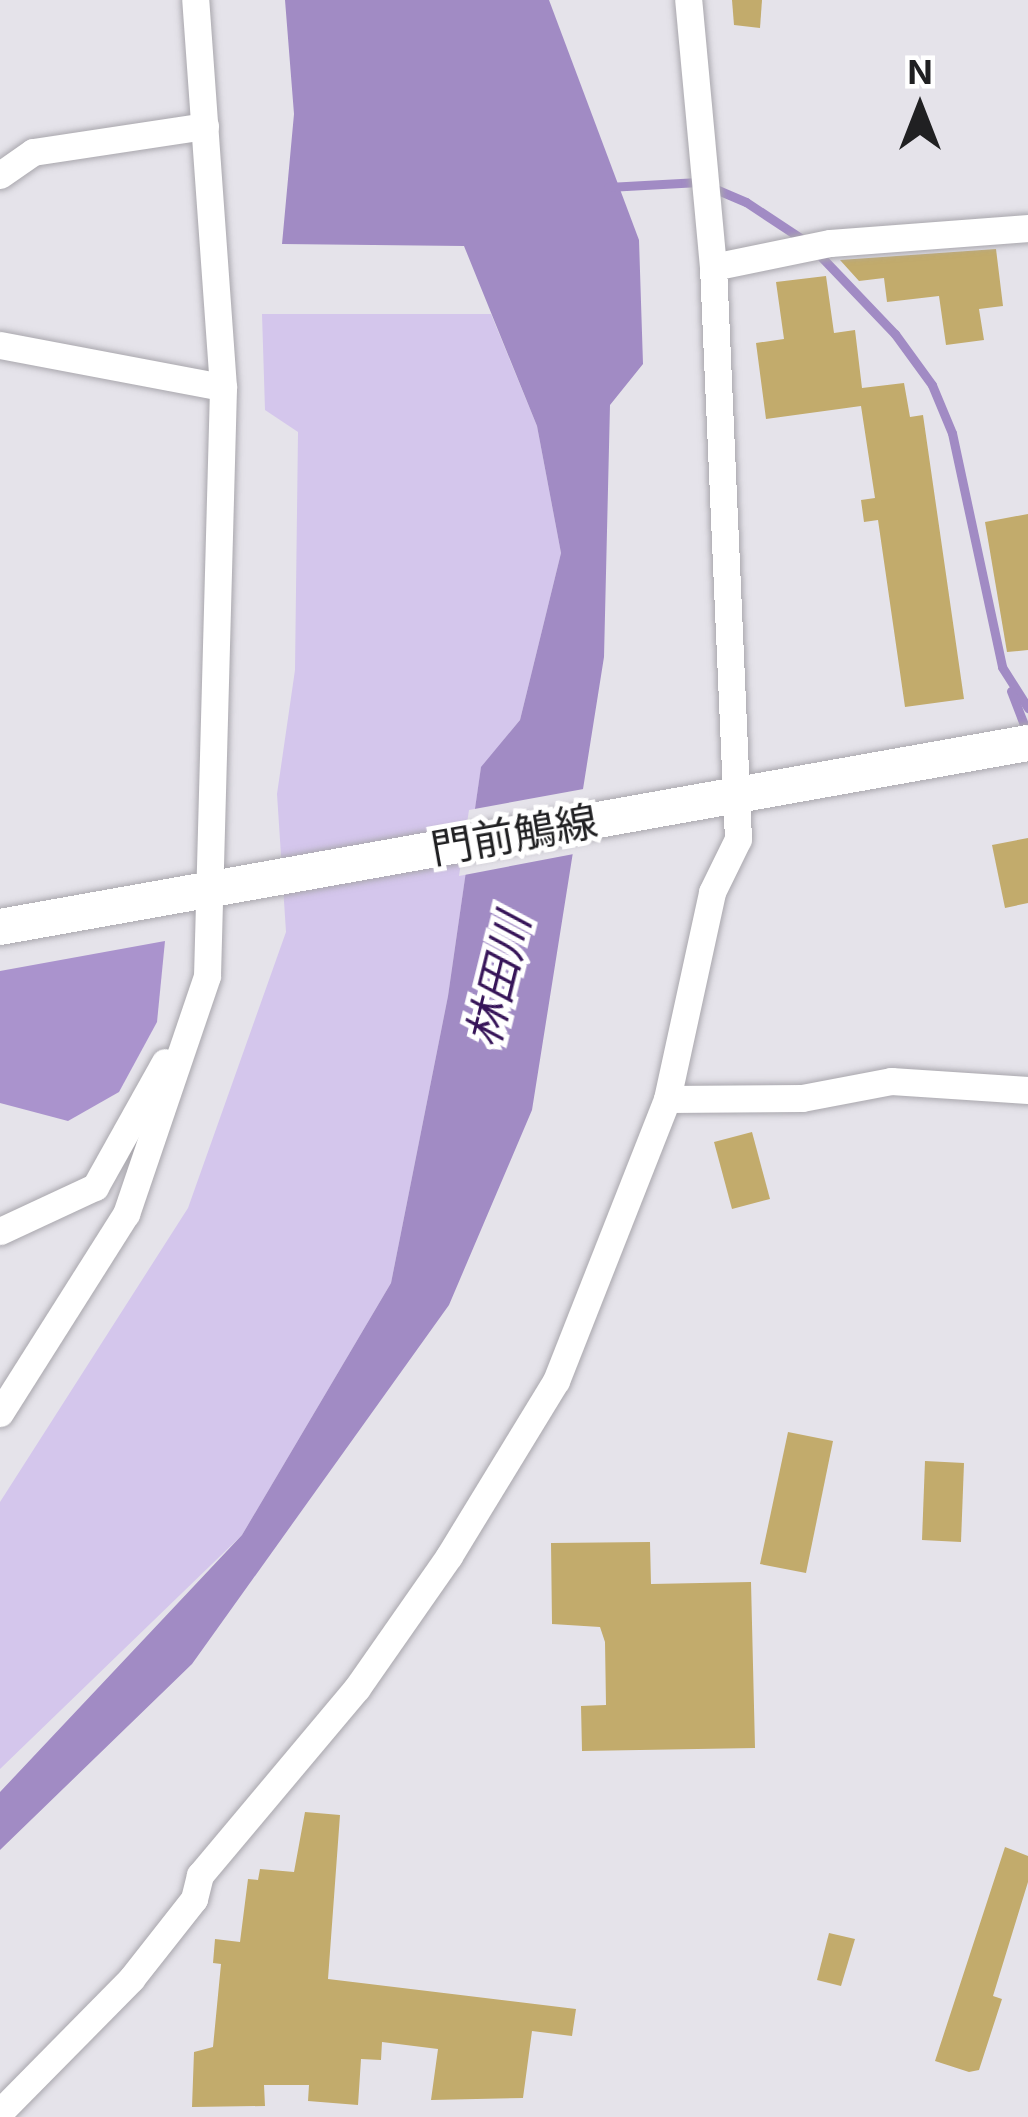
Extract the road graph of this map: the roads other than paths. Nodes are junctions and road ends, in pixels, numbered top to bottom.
1 (195, 0) edge
2 (688, 0) edge
3 (205, 126) junction
4 (0, 175) edge
5 (1028, 228) edge
6 (712, 267) junction
7 (0, 345) edge
8 (223, 387) junction
9 (1028, 742) edge
10 (729, 796) junction
11 (217, 889) junction
12 (0, 927) edge
13 (193, 1034) junction
14 (1028, 1090) edge
15 (668, 1099) junction
16 (0, 1231) edge
17 (0, 1413) edge
18 (0, 2112) edge

1 - 3 street
2 - 6 street
3 - 4 street
3 - 8 street
5 - 6 street
6 - 10 street
7 - 8 street
8 - 11 street
9 - 10 main road, 門前鵤線
10 - 11 main road, 門前鵤線
10 - 15 street
11 - 12 main road, 門前鵤線
11 - 13 street
13 - 16 street
13 - 17 street
14 - 15 street
15 - 18 street

